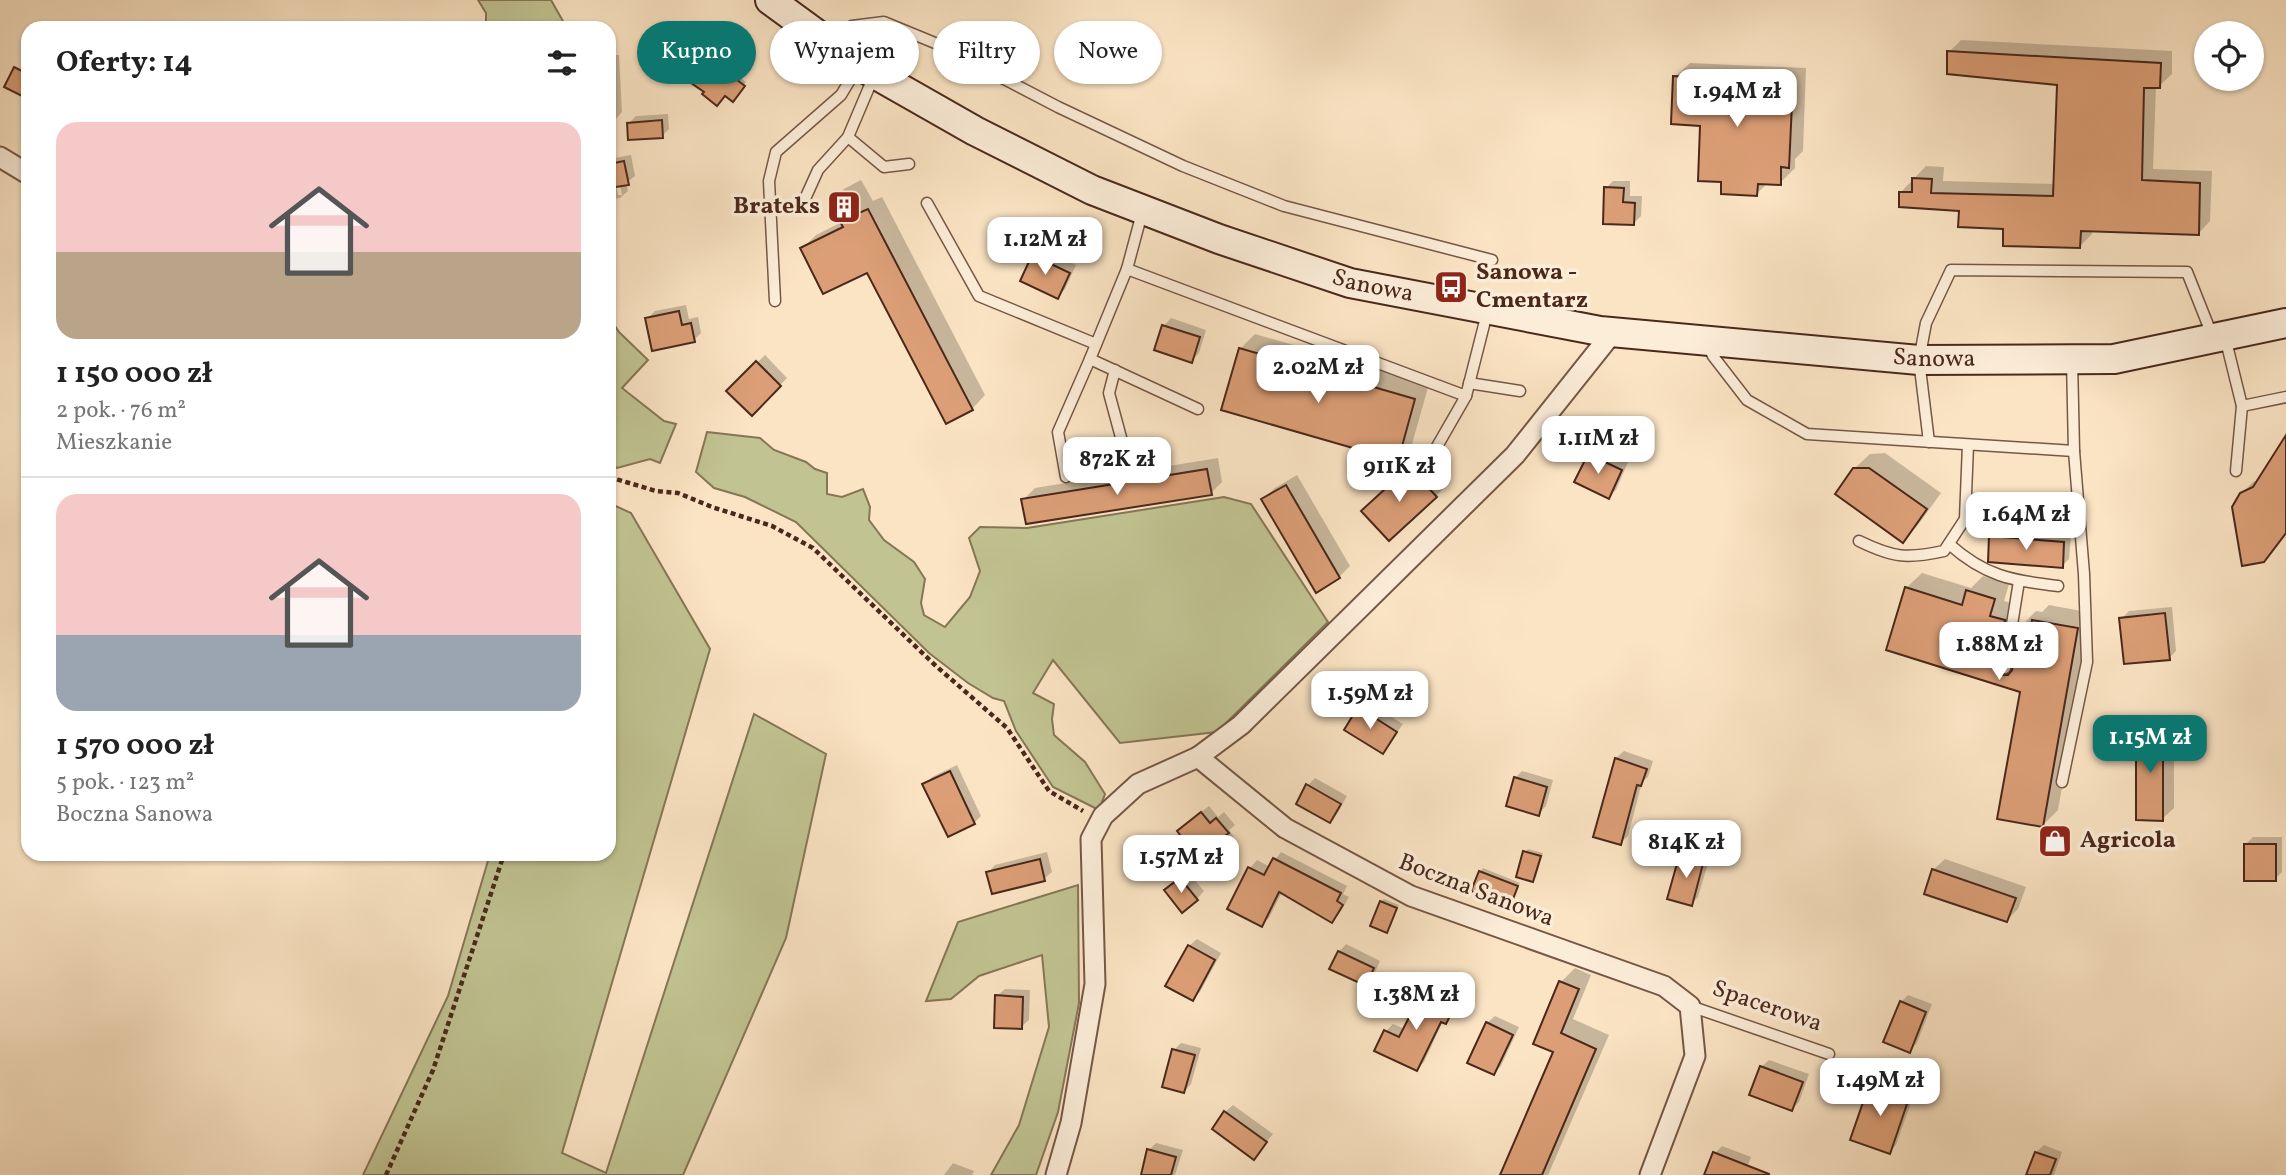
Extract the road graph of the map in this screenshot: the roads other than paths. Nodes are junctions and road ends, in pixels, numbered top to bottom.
1 (770, 0) edge
2 (798, 21) edge
3 (919, 36) edge
4 (852, 84) edge
5 (863, 84) edge
6 (893, 84) edge
7 (848, 137) junction
8 (0, 157) edge
9 (909, 164) dead end
10 (21, 170) edge
11 (804, 201) dead end
12 (927, 203) dead end
13 (1143, 208) junction
14 (1492, 260) dead end
15 (1126, 269) junction
16 (775, 301) dead end
17 (1488, 309) junction
18 (2286, 323) edge
19 (1613, 332) junction
20 (2219, 338) junction
21 (1707, 341) junction
22 (1096, 344) junction
23 (1090, 359) junction
24 (2072, 359) junction
25 (1919, 360) junction
26 (1115, 370) junction
27 (1469, 383) junction
28 (1520, 391) dead end
29 (1466, 396) junction
30 (2286, 397) edge
31 (2242, 406) junction
32 (1198, 409) dead end
33 (1929, 442) junction
34 (1968, 445) junction
35 (2074, 451) junction
36 (1126, 456) dead end
37 (1431, 457) dead end
38 (2236, 471) dead end
39 (1066, 477) dead end
40 (1859, 541) dead end
41 (1949, 544) junction
42 (2019, 581) junction
43 (2058, 586) dead end
44 (2005, 668) dead end
45 (1198, 757) junction
46 (2063, 782) dead end
47 (1643, 980) joint
48 (1690, 1006) junction
49 (1829, 1054) dead end
50 (1056, 1175) edge
51 (1650, 1175) edge

1 - 2 main road, Sanowa
3 - 14 lane
4 - 16 lane
5 - 7 lane
6 - 13 main road, Sanowa
7 - 9 lane
7 - 11 lane
8 - 10 street
12 - 22 lane
13 - 15 lane
13 - 17 main road, Sanowa
15 - 22 lane
15 - 29 lane
17 - 19 main road, Sanowa
17 - 27 lane
18 - 20 main road, Sanowa
19 - 21 main road, Sanowa
19 - 45 street
20 - 24 main road, Sanowa
20 - 25 lane
20 - 31 lane
21 - 25 main road, Sanowa
21 - 33 lane
22 - 23 lane
23 - 26 lane
23 - 39 lane
24 - 25 main road, Sanowa
24 - 35 lane
25 - 33 lane
26 - 32 lane
26 - 36 lane
27 - 28 lane
27 - 29 lane
29 - 37 lane
30 - 31 lane
31 - 38 lane
33 - 34 lane
34 - 35 lane
34 - 41 lane
35 - 46 lane
40 - 41 lane
41 - 42 lane
42 - 43 lane
42 - 44 lane
45 - 47 street, Boczna Sanowa
45 - 50 street
47 - 48 street, Spacerowa
48 - 49 lane, Spacerowa
48 - 51 street, Spacerowa

